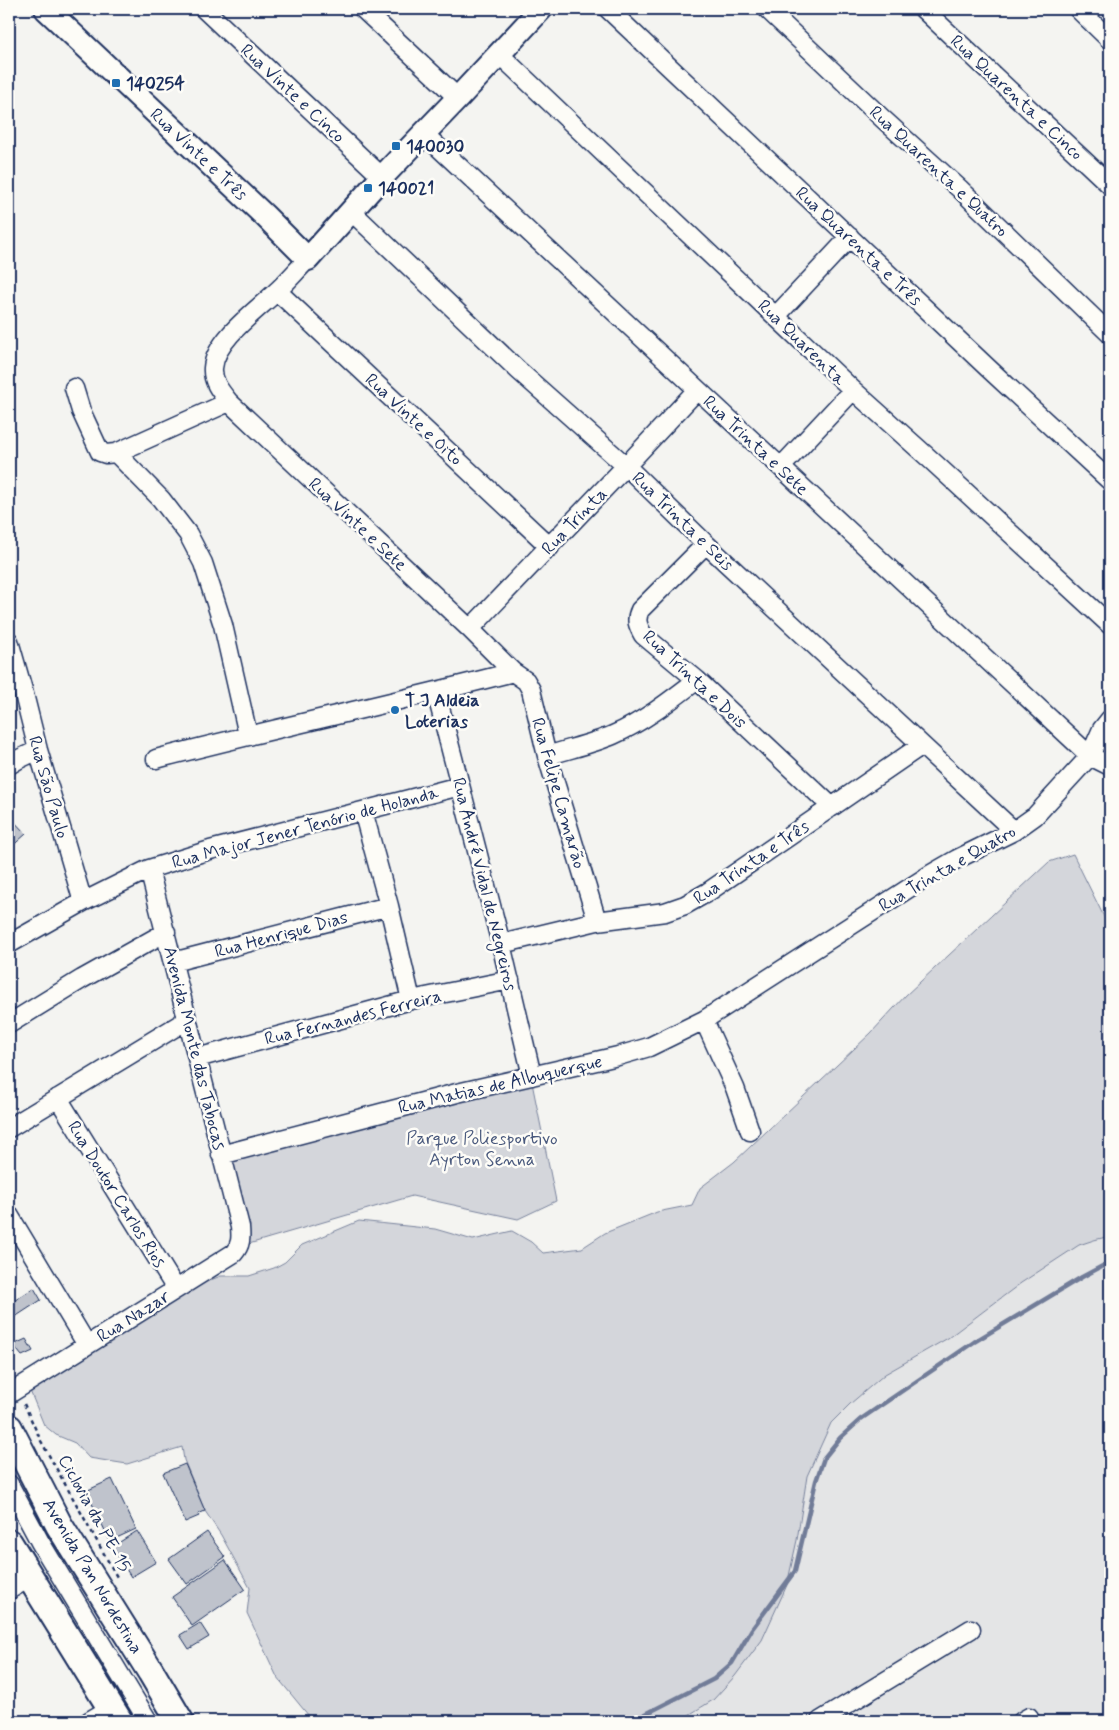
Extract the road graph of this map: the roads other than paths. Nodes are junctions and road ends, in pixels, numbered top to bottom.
1 (46, 9) edge
2 (204, 9) edge
3 (363, 9) edge
4 (608, 9) edge
5 (767, 9) edge
6 (923, 9) edge
7 (1078, 9) edge
8 (531, 12) edge
9 (1110, 40) edge
10 (498, 53) junction
11 (458, 98) junction
12 (423, 133) junction
13 (382, 177) junction
14 (1110, 185) edge
15 (351, 211) junction
16 (850, 237) junction
17 (308, 259) junction
18 (278, 290) junction
19 (776, 316) junction
20 (1110, 334) edge
21 (74, 388) dead end
22 (697, 390) junction
23 (853, 390) junction
24 (229, 402) junction
25 (116, 453) junction
26 (626, 466) junction
27 (781, 467) junction
28 (1110, 481) edge
29 (706, 544) junction
30 (550, 547) junction
31 (1110, 625) edge
32 (470, 629) junction
33 (9, 642) edge
34 (513, 672) junction
35 (697, 680) junction
36 (436, 692) junction
37 (1110, 719) edge
38 (248, 735) junction
39 (922, 745) junction
40 (38, 750) junction
41 (547, 756) junction
42 (1090, 756) junction
43 (156, 759) dead end
44 (9, 766) edge
45 (1110, 766) edge
46 (460, 786) junction
47 (832, 807) junction
48 (363, 811) junction
49 (1014, 831) junction
50 (149, 869) junction
51 (83, 902) junction
52 (389, 906) junction
53 (596, 921) junction
54 (166, 932) junction
55 (9, 944) edge
56 (501, 944) junction
57 (174, 962) junction
58 (510, 980) junction
59 (766, 981) joint
60 (411, 1000) junction
61 (186, 1020) junction
62 (704, 1020) junction
63 (9, 1024) edge
64 (197, 1058) junction
65 (532, 1076) junction
66 (58, 1098) junction
67 (9, 1128) edge
68 (750, 1131) dead end
69 (221, 1154) junction
70 (9, 1215) edge
71 (240, 1228) joint
72 (176, 1289) junction
73 (88, 1345) junction
74 (13, 1391) edge
75 (12, 1438) edge
76 (9, 1484) edge
77 (9, 1543) edge
78 (19, 1584) edge
79 (971, 1629) dead end
80 (115, 1715) edge
81 (841, 1716) edge
82 (89, 1721) edge
83 (148, 1721) edge
84 (181, 1721) edge
85 (820, 1721) edge

1 - 17 main road, Rua Vinte e Três
2 - 13 street, Rua Vinte e Cinco
3 - 11 street
4 - 16 street, Rua Quarenta e Três
5 - 20 street, Rua Quarenta e Quatro
6 - 14 street, Rua Quarenta e Cinco
7 - 9 street
8 - 10 main road
10 - 11 main road
10 - 19 street, Rua Quarenta
11 - 12 main road
12 - 13 main road
12 - 22 street, Rua Trinta e Sete
13 - 15 main road
15 - 17 main road
15 - 26 street, Rua Trinta e Seis
16 - 19 street
16 - 28 street, Rua Quarenta e Três
17 - 18 street
18 - 24 street, Rua Vinte e Sete
18 - 30 street, Rua Vinte e Oito
19 - 23 street, Rua Quarenta
21 - 25 street
22 - 26 street, Rua Trinta
22 - 27 street, Rua Trinta e Sete
23 - 27 street
23 - 31 street, Rua Quarenta
24 - 25 street
24 - 32 street, Rua Vinte e Sete
25 - 38 street
26 - 29 street, Rua Trinta e Seis
26 - 30 street, Rua Trinta
27 - 42 street, Rua Trinta e Sete
29 - 35 street, Rua Trinta e Dois
29 - 39 street, Rua Trinta e Seis
30 - 32 street, Rua Trinta
32 - 34 street, Rua Vinte e Sete
33 - 40 street, Rua São Paulo
34 - 36 street
34 - 41 street, Rua Felipe Camarão
35 - 41 street
35 - 47 street, Rua Trinta e Dois
36 - 38 street
36 - 46 street, Rua André Vidal de Negreiros
37 - 42 street, Rua Trinta e Quatro
38 - 43 street
39 - 47 street, Rua Trinta e Três
39 - 49 street, Rua Trinta e Seis
40 - 44 street
40 - 51 street, Rua São Paulo
41 - 53 street, Rua Felipe Camarão
42 - 45 street, Rua Trinta e Sete
42 - 49 street, Rua Trinta e Quatro
46 - 48 street, Rua Major Jener Tenório de Holanda
46 - 56 street, Rua André Vidal de Negreiros
47 - 53 street, Rua Trinta e Três
48 - 50 street, Rua Major Jener Tenório de Holanda
48 - 52 street
49 - 59 street, Rua Trinta e Quatro
50 - 51 street, Rua Major Jener Tenório de Holanda
50 - 54 street, Avenida Monte das Tabocas
51 - 55 street, Rua Major Jener Tenório de Holanda
52 - 57 street, Rua Henrique Dias
52 - 60 street
53 - 56 street, Rua Trinta e Três
54 - 57 street, Avenida Monte das Tabocas
54 - 63 street
56 - 58 street, Rua André Vidal de Negreiros
57 - 61 street, Avenida Monte das Tabocas
58 - 60 street, Rua Fernandes Ferreira
58 - 65 street, Rua André Vidal de Negreiros
59 - 62 street, Rua Matias de Albuquerque
60 - 64 street, Rua Fernandes Ferreira
61 - 64 street, Avenida Monte das Tabocas
61 - 66 street
62 - 65 street, Rua Matias de Albuquerque
62 - 68 street
64 - 69 street, Avenida Monte das Tabocas
65 - 69 street, Rua Matias de Albuquerque
66 - 67 street
66 - 72 street, Rua Doutor Carlos Rios
69 - 71 street, Avenida Monte das Tabocas
70 - 73 street
71 - 72 street, Rua Nazar
72 - 73 street, Rua Nazar
73 - 74 street, Rua Nazar
75 - 84 highway, Avenida Pan Nordestina
76 - 83 street
77 - 78 highway
78 - 80 highway
79 - 81 street
80 - 82 street
81 - 85 street

